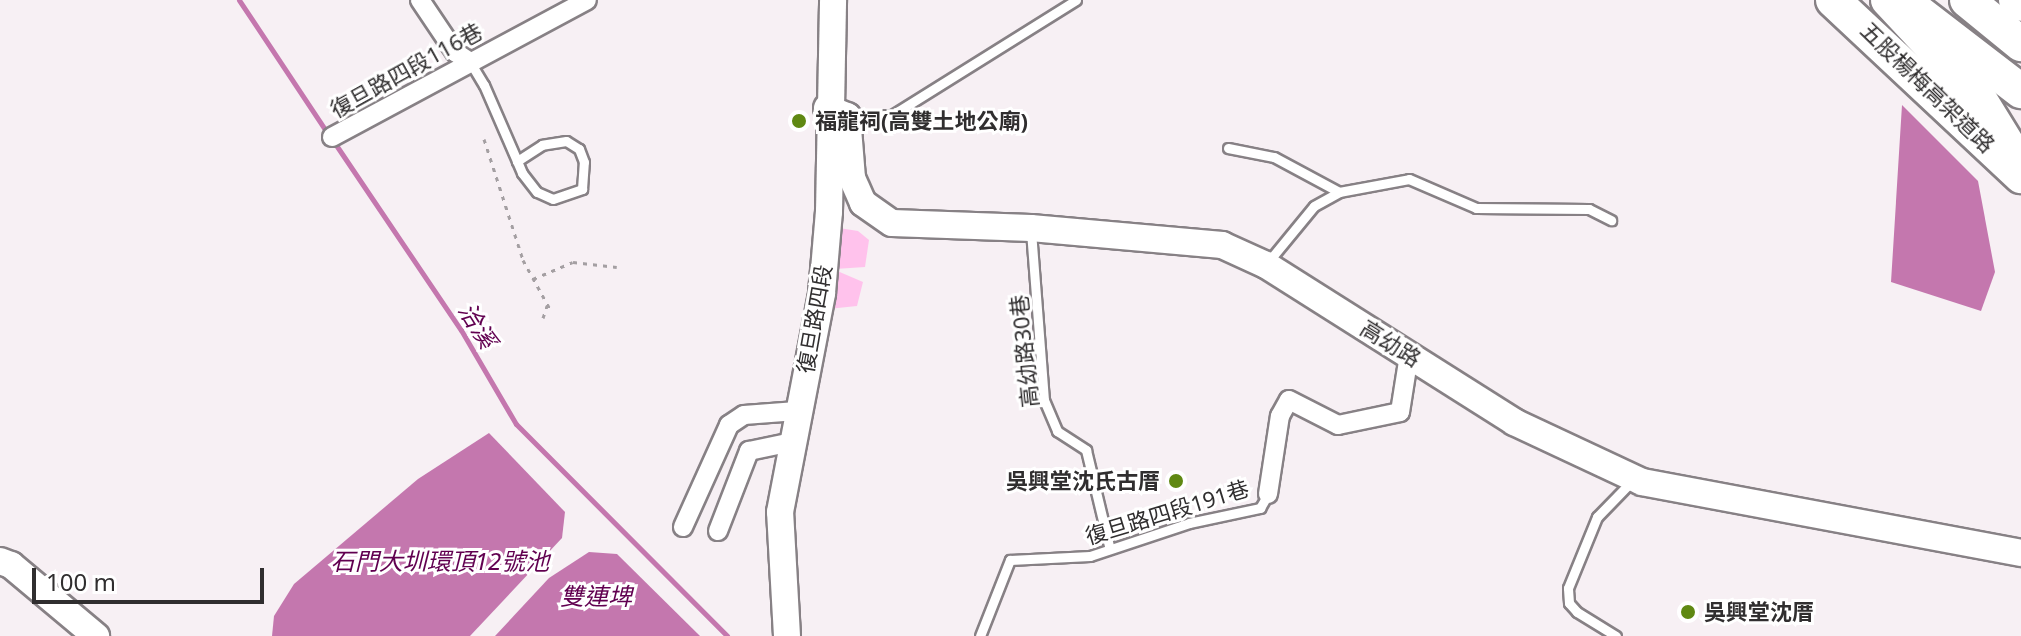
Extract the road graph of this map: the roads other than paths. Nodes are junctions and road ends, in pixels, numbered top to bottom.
1 (420, 0) edge
2 (587, 0) edge
3 (833, 0) edge
4 (1076, 0) edge
5 (1833, 0) edge
6 (1888, 0) edge
7 (1902, 0) edge
8 (1967, 0) edge
9 (2016, 0) edge
10 (2021, 4) edge
11 (2021, 44) edge
12 (470, 62) junction
13 (2021, 91) edge
14 (837, 112) junction
15 (332, 137) dead end
16 (1228, 148) dead end
17 (517, 161) junction
18 (2021, 176) edge
19 (1339, 192) junction
20 (1611, 220) dead end
21 (1031, 228) junction
22 (1266, 265) junction
23 (1409, 355) junction
24 (797, 411) junction
25 (792, 442) junction
26 (1634, 478) junction
27 (1268, 494) joint
28 (683, 527) dead end
29 (718, 531) dead end
30 (1109, 546) junction
31 (2021, 553) edge
32 (0, 561) edge
33 (96, 636) edge
34 (787, 636) edge
35 (980, 636) edge
36 (1616, 636) edge

1 - 12 street
2 - 12 street, 復旦路四段116巷
3 - 14 street, 復旦路四段
4 - 14 lane
5 - 18 highway, 五股楊梅高架道路
6 - 18 highway
7 - 13 highway
8 - 11 highway
9 - 10 highway
12 - 15 street, 復旦路四段116巷
12 - 17 lane
14 - 21 street, 高幼路
14 - 24 street, 復旦路四段
16 - 19 lane
17 - 17 lane
19 - 20 lane
19 - 22 lane
21 - 22 street, 高幼路
21 - 30 lane, 高幼路30巷
22 - 23 street, 高幼路
23 - 26 street, 高幼路
23 - 27 street
24 - 25 street, 復旦路四段
24 - 28 street
25 - 29 street
25 - 34 street, 復旦路四段
26 - 31 street, 高幼路
26 - 36 lane
27 - 30 lane, 復旦路四段191巷
30 - 35 lane, 復旦路四段191巷
32 - 33 street

